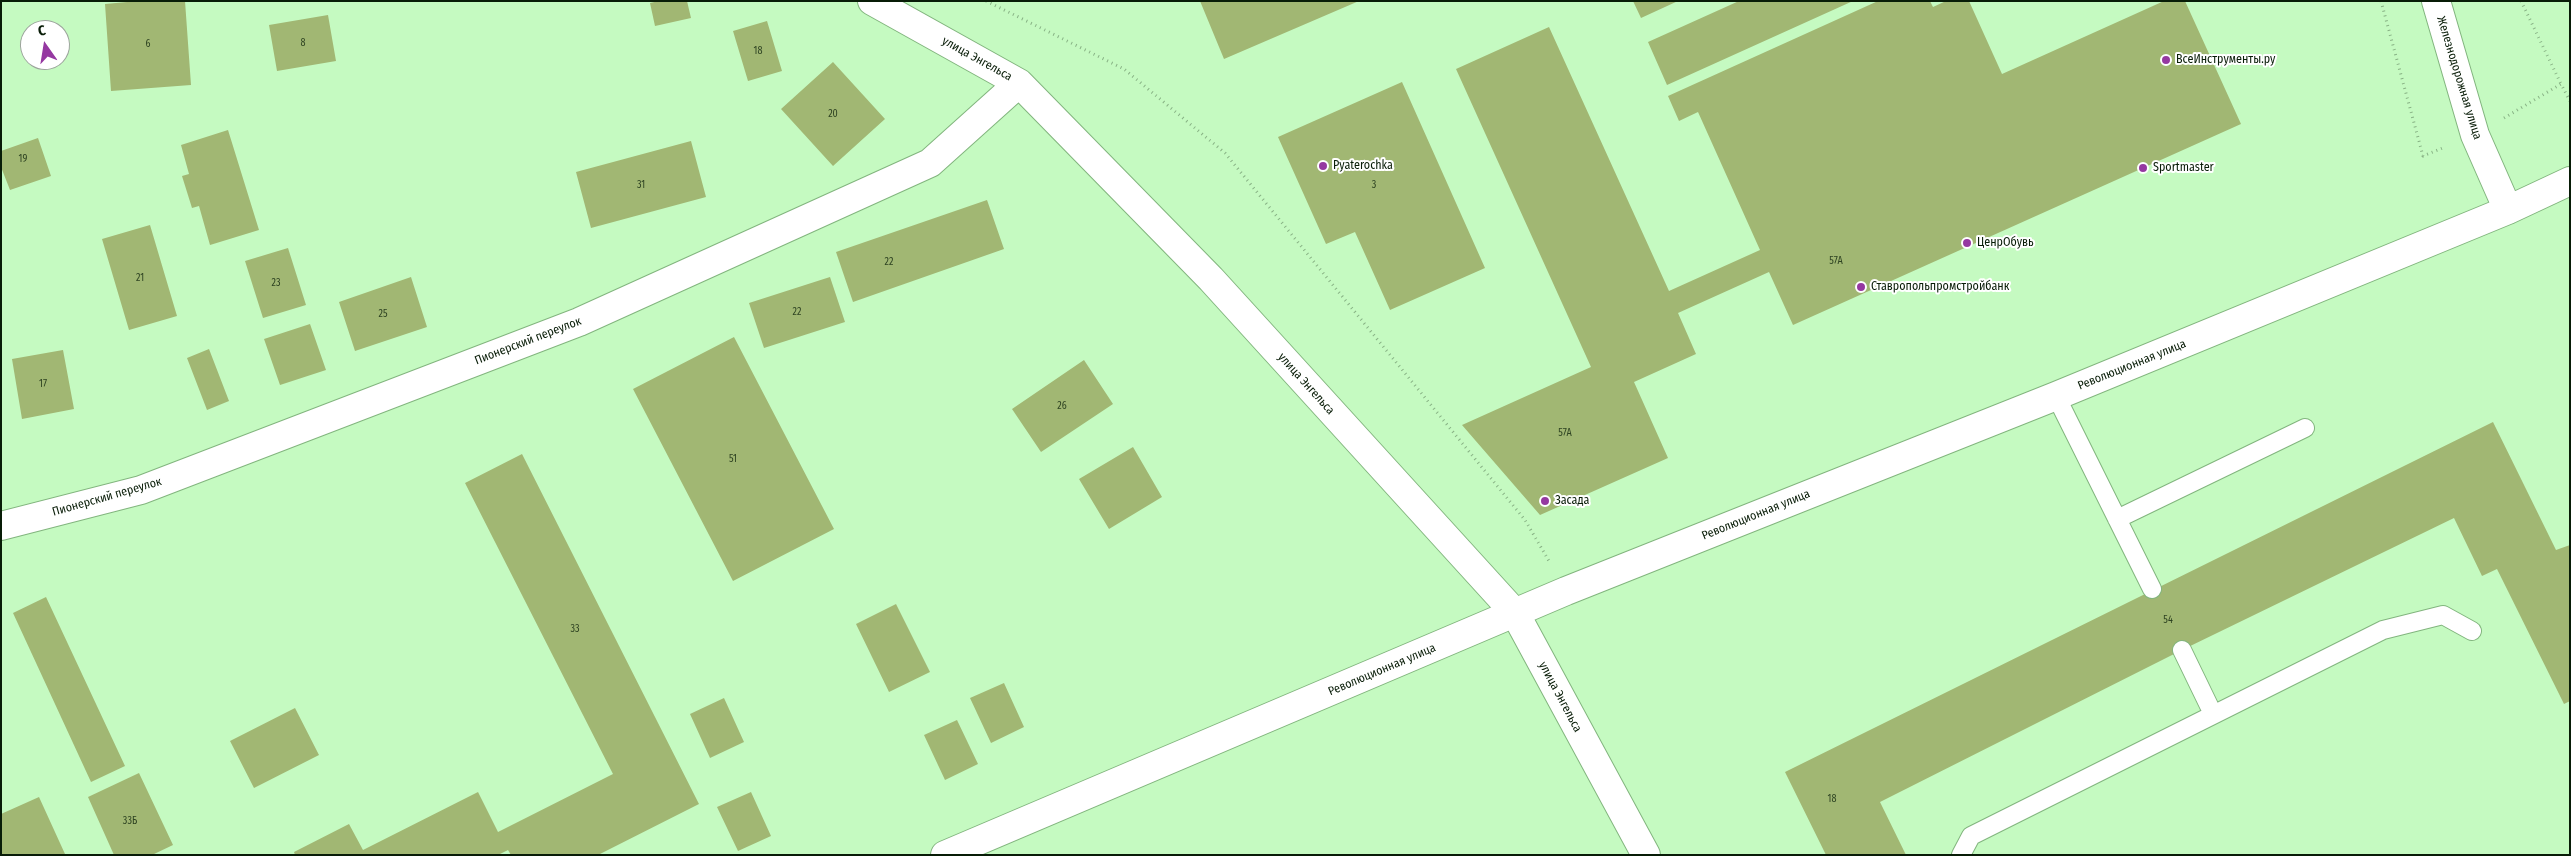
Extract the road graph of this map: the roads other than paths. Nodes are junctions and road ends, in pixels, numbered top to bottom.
1 (872, 1) edge
2 (2436, 1) edge
3 (1019, 83) junction
4 (2570, 181) edge
5 (2508, 210) junction
6 (2056, 396) junction
7 (2305, 428) dead end
8 (2116, 519) junction
9 (1, 526) edge
10 (2152, 589) dead end
11 (1515, 613) junction
12 (2472, 631) dead end
13 (2182, 650) dead end
14 (2213, 714) junction
15 (945, 855) edge
16 (1646, 855) edge
17 (1961, 855) edge

1 - 3 street, улица Энгельса
2 - 5 street, Железнодорожная улица
3 - 9 street, Пионерский переулок
3 - 11 street, улица Энгельса
4 - 5 street, Революционная улица
5 - 6 street, Революционная улица
6 - 8 lane
6 - 11 street, Революционная улица
7 - 8 lane
8 - 10 lane
11 - 15 street, Революционная улица
11 - 16 street, улица Энгельса
12 - 14 lane
13 - 14 lane
14 - 17 lane

